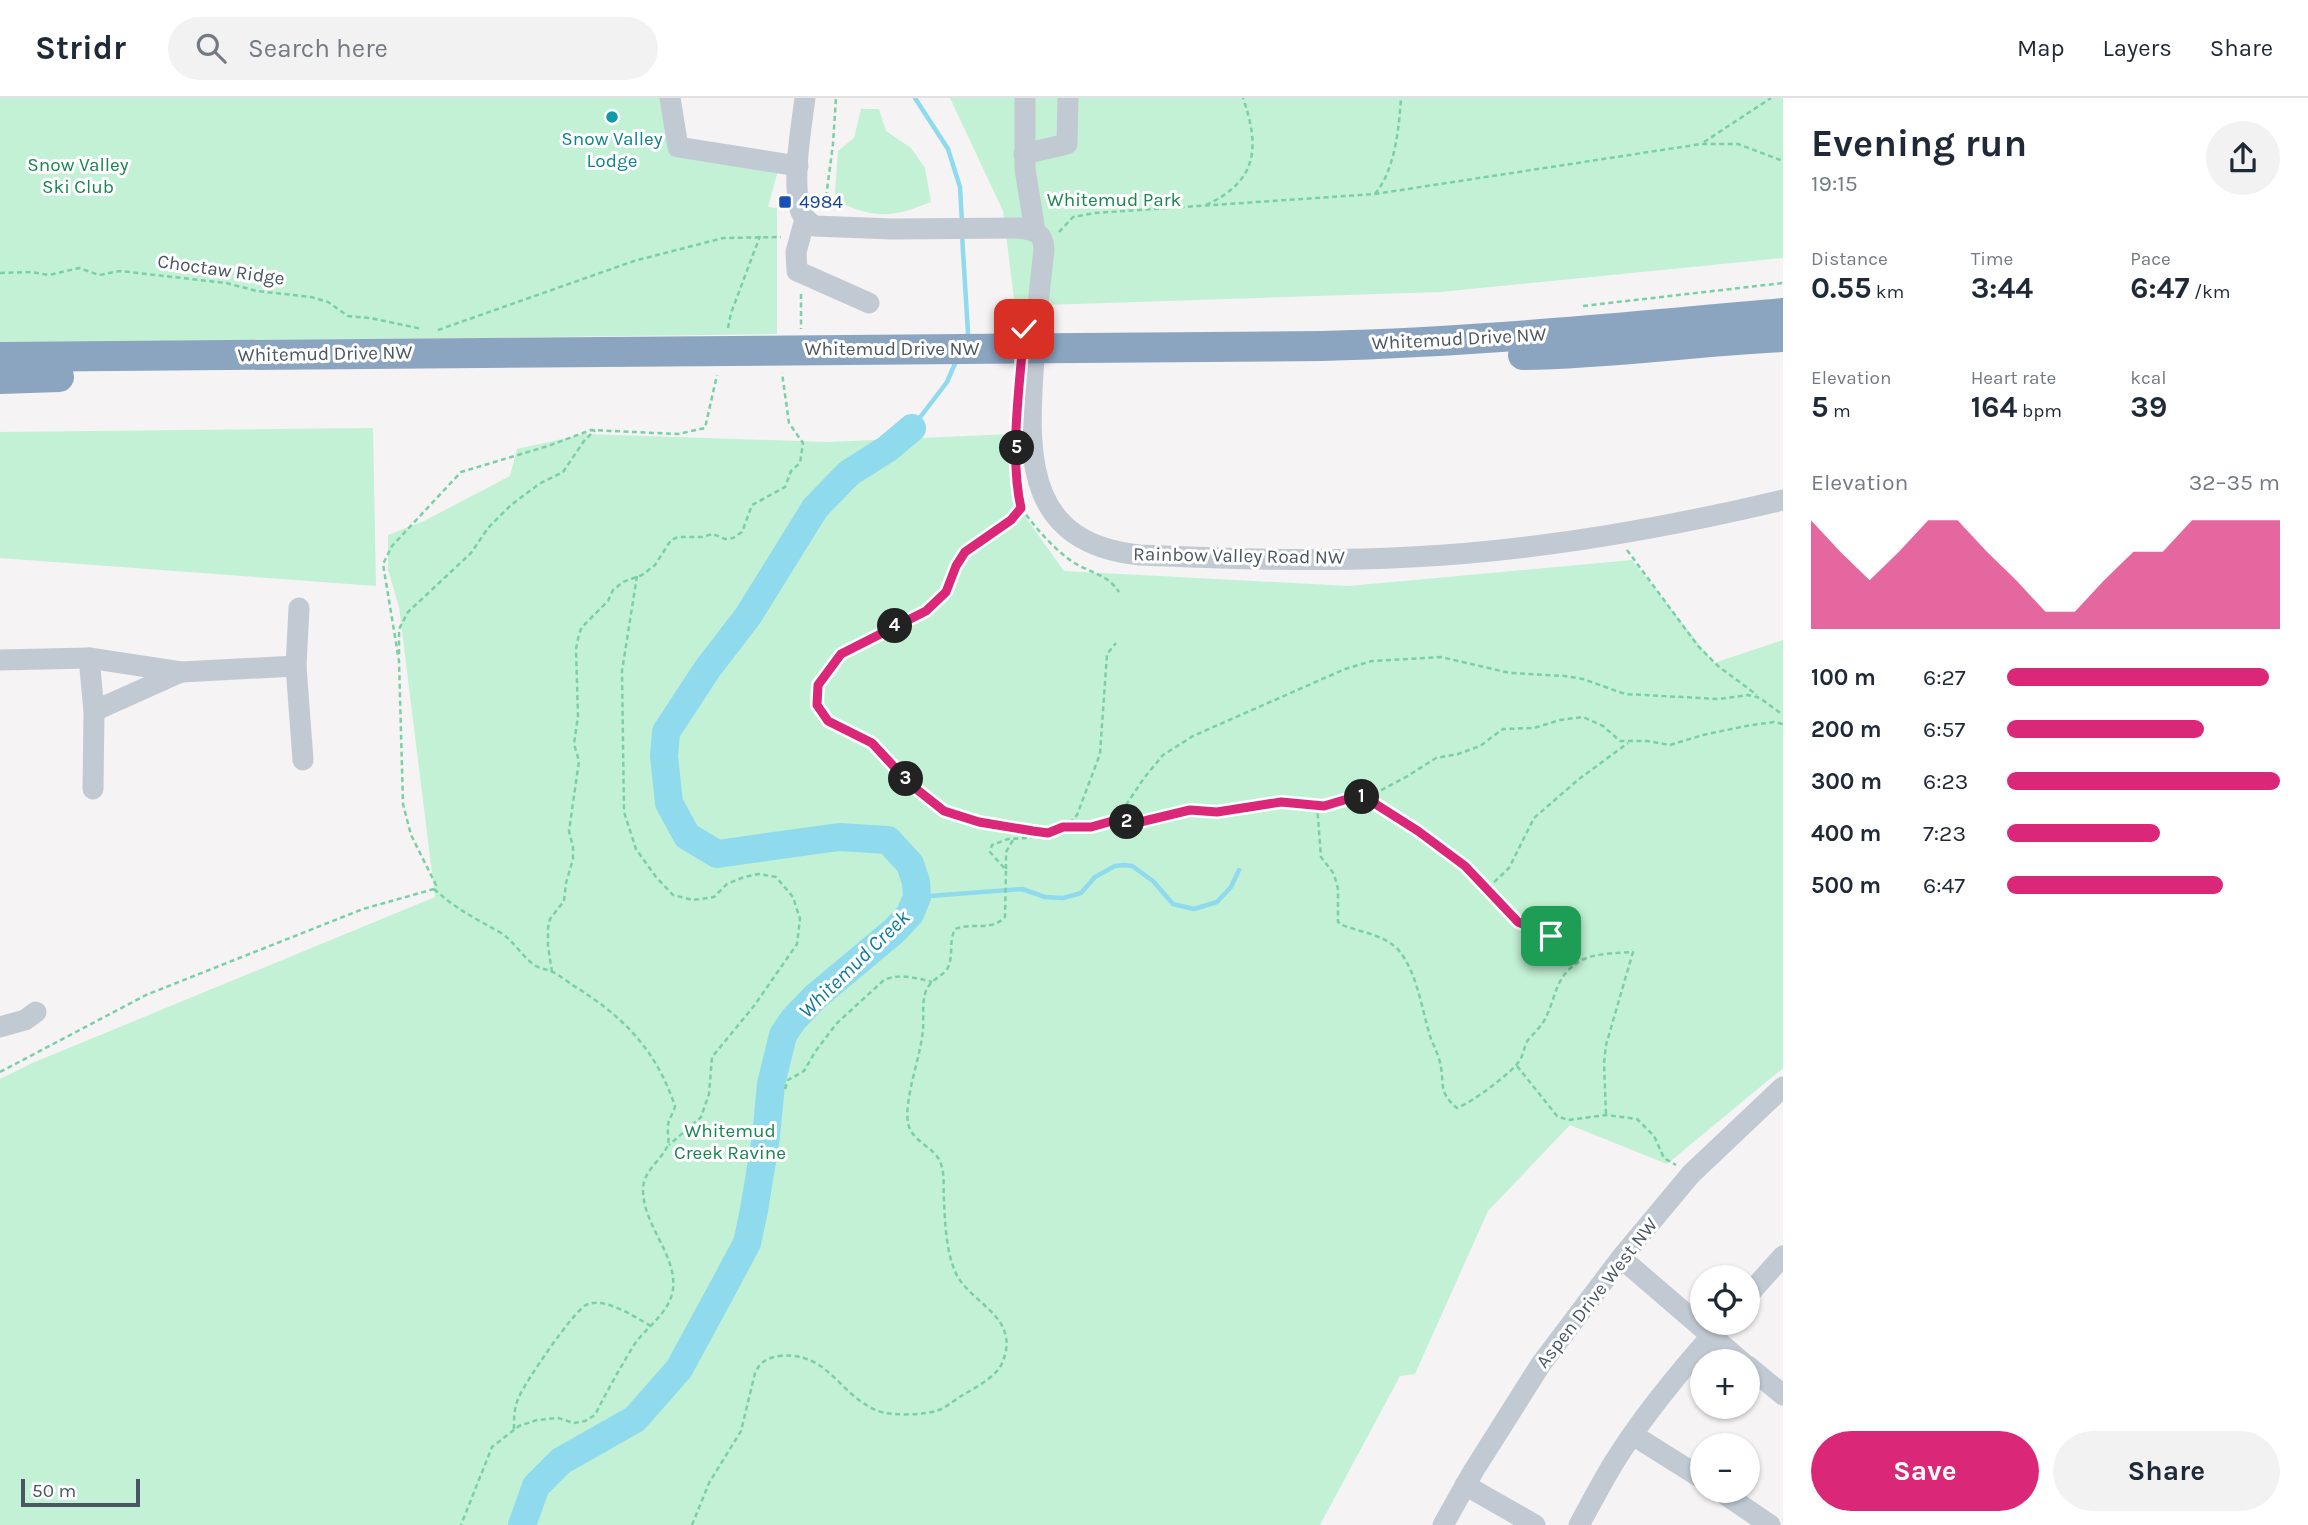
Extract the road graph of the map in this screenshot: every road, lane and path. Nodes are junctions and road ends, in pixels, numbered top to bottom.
1 (670, 98) edge
2 (805, 98) edge
3 (836, 98) edge
4 (1025, 98) edge
5 (1068, 98) edge
6 (1243, 98) edge
7 (1401, 98) edge
8 (1771, 98) edge
9 (1701, 144) junction
10 (1024, 154) junction
11 (1783, 161) edge
12 (798, 166) junction
13 (1375, 194) junction
14 (826, 197) dead end
15 (1203, 206) junction
16 (806, 219) junction
17 (1027, 229) junction
18 (1058, 233) dead end
19 (761, 236) junction
20 (776, 236) dead end
21 (0, 273) edge
22 (801, 273) junction
23 (1783, 282) edge
24 (869, 303) dead end
25 (1576, 307) dead end
26 (1783, 313) edge
27 (423, 330) dead end
28 (434, 331) dead end
29 (801, 334) dead end
30 (1778, 338) edge
31 (725, 339) dead end
32 (1126, 354) junction
33 (0, 357) edge
34 (580, 359) junction
35 (719, 364) dead end
36 (786, 364) dead end
37 (0, 379) edge
38 (594, 430) junction
39 (1017, 473) dead end
40 (1783, 500) edge
41 (1626, 548) dead end
42 (637, 576) junction
43 (299, 608) dead end
44 (1116, 643) dead end
45 (89, 658) junction
46 (0, 660) edge
47 (399, 661) junction
48 (296, 666) junction
49 (181, 672) junction
50 (1760, 698) junction
51 (94, 711) junction
52 (1783, 715) edge
53 (1783, 724) edge
54 (1628, 743) junction
55 (303, 760) dead end
56 (93, 789) dead end
57 (1366, 798) junction
58 (1317, 805) junction
59 (1116, 820) junction
60 (1067, 826) junction
61 (1048, 833) junction
62 (1013, 840) junction
63 (1006, 872) junction
64 (1488, 888) junction
65 (434, 889) junction
66 (1581, 960) junction
67 (552, 972) junction
68 (932, 982) junction
69 (36, 1012) dead end
70 (0, 1027) edge
71 (1516, 1065) junction
72 (0, 1072) edge
73 (1783, 1087) edge
74 (785, 1089) dead end
75 (1606, 1115) junction
76 (666, 1148) junction
77 (1691, 1174) junction
78 (1783, 1256) edge
79 (1621, 1258) junction
80 (1760, 1282) edge
81 (1690, 1309) edge
82 (651, 1326) junction
83 (1712, 1335) edge
84 (1722, 1335) edge
85 (1732, 1349) edge
86 (1760, 1376) edge
87 (1783, 1395) edge
88 (514, 1430) junction
89 (1633, 1435) junction
90 (1690, 1471) edge
91 (1465, 1485) junction
92 (1738, 1503) edge
93 (461, 1525) edge
94 (692, 1525) edge
95 (1443, 1525) edge
96 (1535, 1525) edge
97 (1579, 1525) edge
98 (1770, 1525) edge

1 - 12 street
2 - 12 street
3 - 14 path
4 - 10 street, Rainbow Valley Road NW
5 - 10 street
6 - 15 path
7 - 13 path
8 - 9 path
9 - 11 path
9 - 13 path
10 - 17 street, Rainbow Valley Road NW
12 - 16 street
13 - 15 path
15 - 18 path
16 - 17 street
16 - 22 street
17 - 40 street, Rainbow Valley Road NW
19 - 20 path
19 - 28 path
19 - 31 path
21 - 27 path, Choctaw Ridge
22 - 24 street
22 - 29 path
23 - 25 path
26 - 32 highway, Whitemud Drive NW
30 - 32 highway, Whitemud Drive NW
32 - 34 highway, Whitemud Drive NW
33 - 34 highway, Whitemud Drive NW
34 - 37 highway, Whitemud Drive NW
35 - 38 path
36 - 42 path
38 - 47 path
38 - 47 path
39 - 61 path
41 - 50 path
42 - 67 path
42 - 76 path
43 - 48 street
44 - 60 path
45 - 46 street
45 - 49 street
45 - 51 street
47 - 65 path
48 - 49 street
48 - 55 street
49 - 51 street
50 - 52 path
50 - 59 path
51 - 56 street
53 - 54 path
54 - 57 path
54 - 64 path
57 - 58 path
57 - 64 path
58 - 59 path
58 - 71 path
59 - 60 path
60 - 61 path
61 - 62 path
62 - 63 path
62 - 63 path
63 - 68 path
64 - 66 path
65 - 67 path
65 - 72 path
66 - 71 path
66 - 75 path
67 - 76 path
68 - 74 path
68 - 94 path
69 - 70 street
71 - 75 path
73 - 77 street, Aspen Drive West NW
75 - 77 path
76 - 82 path
77 - 79 street, Aspen Drive West NW
78 - 80 street
79 - 81 street
79 - 91 street, Aspen Drive West NW
82 - 88 path
82 - 88 path
83 - 89 street
84 - 85 street
86 - 87 street
88 - 93 path
89 - 90 street
89 - 97 street
91 - 95 street, Aspen Drive West NW
91 - 96 street
92 - 98 street

